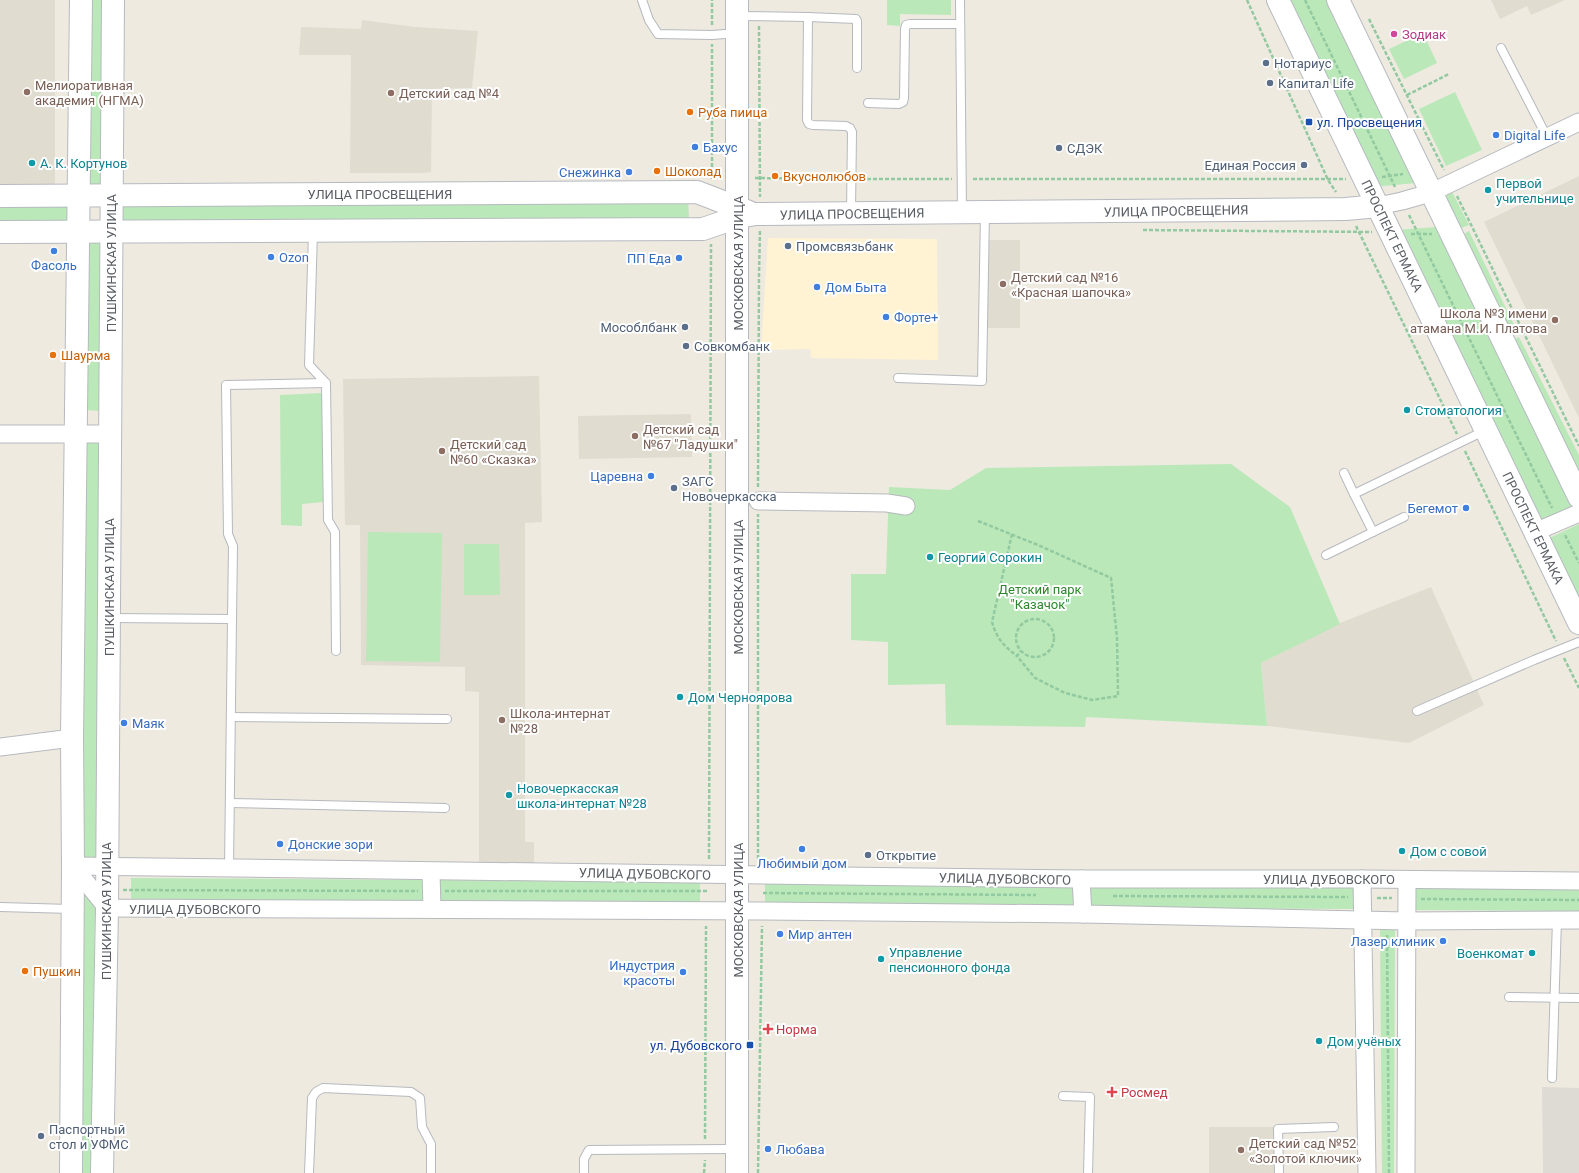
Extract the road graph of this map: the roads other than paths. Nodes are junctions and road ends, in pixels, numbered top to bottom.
1 (81, 0) edge
2 (113, 0) edge
3 (642, 0) edge
4 (960, 0) edge
5 (1278, 0) edge
6 (1338, 0) edge
7 (733, 5) edge
8 (808, 17) junction
9 (960, 24) junction
10 (719, 35) junction
11 (1501, 48) dead end
12 (857, 68) dead end
13 (868, 103) dead end
14 (1579, 122) edge
15 (1546, 137) junction
16 (1430, 193) junction
17 (0, 196) edge
18 (79, 196) junction
19 (111, 196) junction
20 (1378, 206) junction
21 (985, 212) junction
22 (733, 213) junction
23 (962, 213) junction
24 (851, 214) junction
25 (0, 232) edge
26 (313, 232) junction
27 (78, 233) junction
28 (111, 233) junction
29 (898, 378) dead end
30 (326, 382) junction
31 (1486, 430) junction
32 (0, 434) edge
33 (76, 434) junction
34 (110, 434) junction
35 (1344, 473) dead end
36 (1354, 494) junction
37 (1579, 497) edge
38 (758, 501) road end
39 (906, 506) dead end
40 (1579, 513) edge
41 (1404, 517) dead end
42 (1373, 532) junction
43 (1535, 532) junction
44 (1326, 555) dead end
45 (109, 618) junction
46 (232, 619) junction
47 (1579, 623) edge
48 (1579, 642) edge
49 (336, 650) dead end
50 (1417, 711) dead end
51 (231, 717) junction
52 (447, 719) dead end
53 (72, 738) junction
54 (0, 747) edge
55 (230, 803) junction
56 (445, 808) dead end
57 (73, 866) junction
58 (106, 868) junction
59 (229, 869) junction
60 (431, 872) junction
61 (733, 875) junction
62 (1362, 879) junction
63 (1407, 880) junction
64 (1579, 882) edge
65 (1082, 888) junction
66 (0, 907) edge
67 (107, 908) junction
68 (73, 910) junction
69 (432, 910) junction
70 (733, 911) junction
71 (1083, 914) junction
72 (1362, 920) junction
73 (1557, 920) junction
74 (1579, 920) edge
75 (1406, 921) junction
76 (1510, 997) dead end
77 (1554, 998) junction
78 (1579, 998) edge
79 (1552, 1078) dead end
80 (1063, 1096) dead end
81 (1334, 1127) dead end
82 (729, 1149) junction
83 (71, 1173) edge
84 (102, 1173) edge
85 (309, 1173) edge
86 (431, 1173) edge
87 (584, 1173) edge
88 (729, 1173) edge
89 (737, 1173) edge
90 (1088, 1173) edge
91 (1279, 1173) edge
92 (1367, 1173) edge
93 (1406, 1173) edge

1 - 18 main road
2 - 19 main road, ПУШКИНСКАЯ УЛИЦА
3 - 10 lane
4 - 9 lane
5 - 20 main road, ПРОСПЕКТ ЕРМАКА
6 - 16 main road
7 - 8 lane
7 - 10 main road, МОСКОВСКАЯ УЛИЦА
7 - 22 main road, МОСКОВСКАЯ УЛИЦА
8 - 12 lane
8 - 24 lane
9 - 13 lane
9 - 23 lane
10 - 22 main road, МОСКОВСКАЯ УЛИЦА
11 - 15 lane
14 - 15 street, УЛИЦА ПРОСВЕЩЕНИЯ
15 - 16 street, УЛИЦА ПРОСВЕЩЕНИЯ
16 - 20 street, УЛИЦА ПРОСВЕЩЕНИЯ
16 - 37 main road
17 - 18 main road, УЛИЦА ПРОСВЕЩЕНИЯ
18 - 19 main road, УЛИЦА ПРОСВЕЩЕНИЯ
18 - 27 main road
19 - 22 main road, УЛИЦА ПРОСВЕЩЕНИЯ
19 - 28 main road, ПУШКИНСКАЯ УЛИЦА
20 - 21 main road, УЛИЦА ПРОСВЕЩЕНИЯ
20 - 31 main road, ПРОСПЕКТ ЕРМАКА
21 - 23 main road, УЛИЦА ПРОСВЕЩЕНИЯ
21 - 29 lane
22 - 24 main road, УЛИЦА ПРОСВЕЩЕНИЯ
22 - 26 main road, УЛИЦА ПРОСВЕЩЕНИЯ
22 - 61 main road, МОСКОВСКАЯ УЛИЦА
23 - 24 main road, УЛИЦА ПРОСВЕЩЕНИЯ
25 - 27 main road, УЛИЦА ПРОСВЕЩЕНИЯ
26 - 28 main road, УЛИЦА ПРОСВЕЩЕНИЯ
26 - 30 lane
27 - 28 main road, УЛИЦА ПРОСВЕЩЕНИЯ
27 - 33 main road
28 - 34 main road, ПУШКИНСКАЯ УЛИЦА
30 - 46 lane
30 - 49 lane
31 - 36 lane
31 - 43 main road, ПРОСПЕКТ ЕРМАКА
32 - 33 street
33 - 34 street
33 - 53 main road
34 - 45 main road, ПУШКИНСКАЯ УЛИЦА
35 - 36 lane
36 - 42 lane
38 - 39 street
40 - 43 street
41 - 42 lane
42 - 44 lane
43 - 47 main road, ПРОСПЕКТ ЕРМАКА
45 - 46 lane
45 - 58 main road, ПУШКИНСКАЯ УЛИЦА
46 - 51 lane
48 - 50 lane
51 - 52 lane
51 - 55 lane
53 - 54 street
53 - 57 main road
55 - 56 lane
55 - 59 lane
57 - 58 street, УЛИЦА ДУБОВСКОГО
57 - 67 street
57 - 68 main road
58 - 59 street, УЛИЦА ДУБОВСКОГО
58 - 67 main road, ПУШКИНСКАЯ УЛИЦА
59 - 60 street, УЛИЦА ДУБОВСКОГО
60 - 61 street, УЛИЦА ДУБОВСКОГО
60 - 69 street
61 - 65 street, УЛИЦА ДУБОВСКОГО
61 - 70 main road, МОСКОВСКАЯ УЛИЦА
62 - 63 street, УЛИЦА ДУБОВСКОГО
62 - 65 street, УЛИЦА ДУБОВСКОГО
62 - 72 street
63 - 64 street, УЛИЦА ДУБОВСКОГО
63 - 75 street
65 - 71 street
66 - 68 lane
67 - 69 street, УЛИЦА ДУБОВСКОГО
67 - 84 main road, ПУШКИНСКАЯ УЛИЦА
68 - 83 main road
69 - 70 street, УЛИЦА ДУБОВСКОГО
70 - 71 street, УЛИЦА ДУБОВСКОГО
70 - 82 main road, МОСКОВСКАЯ УЛИЦА
70 - 89 main road, МОСКОВСКАЯ УЛИЦА
71 - 72 street, УЛИЦА ДУБОВСКОГО
72 - 75 street, УЛИЦА ДУБОВСКОГО
72 - 92 street
73 - 74 street, УЛИЦА ДУБОВСКОГО
73 - 75 street, УЛИЦА ДУБОВСКОГО
73 - 77 lane
75 - 93 street
76 - 77 lane
77 - 78 lane
77 - 79 lane
80 - 90 lane
81 - 91 lane
82 - 87 lane
82 - 88 main road, МОСКОВСКАЯ УЛИЦА
85 - 86 lane

